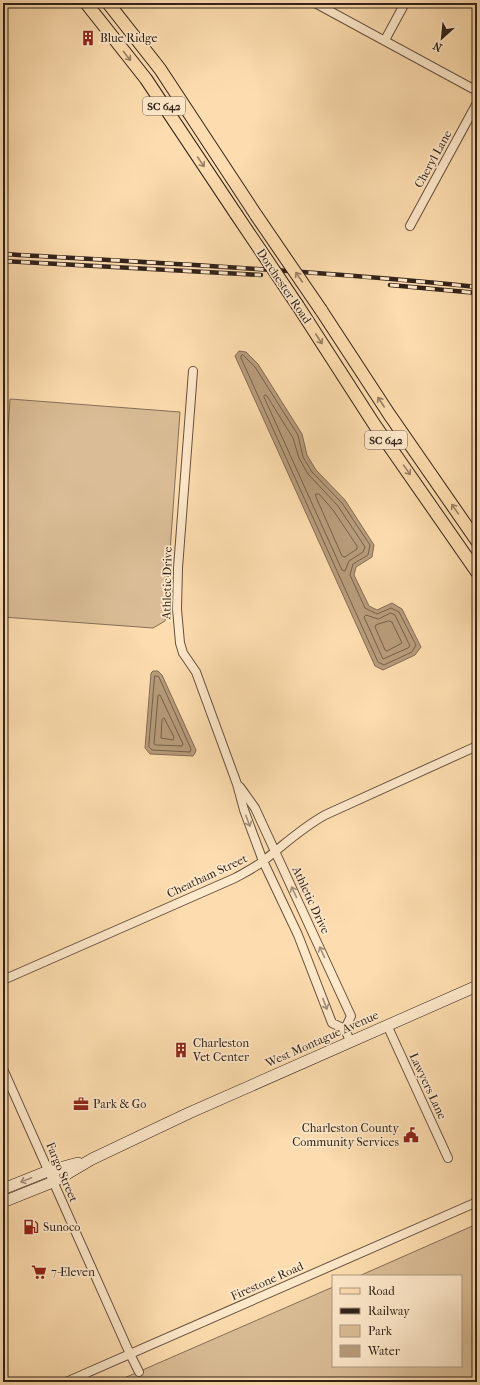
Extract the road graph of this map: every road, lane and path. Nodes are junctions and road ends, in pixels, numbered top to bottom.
1 (86, 3) edge
2 (108, 3) edge
3 (316, 3) edge
4 (405, 3) edge
5 (385, 40) junction
6 (477, 91) edge
7 (477, 103) edge
8 (410, 226) dead end
9 (193, 371) dead end
10 (477, 541) edge
11 (477, 572) edge
12 (477, 746) edge
13 (237, 784) junction
14 (275, 851) junction
15 (263, 861) junction
16 (3, 980) edge
17 (477, 986) edge
18 (387, 1025) junction
19 (345, 1029) junction
20 (350, 1041) junction
21 (3, 1069) edge
22 (448, 1158) dead end
23 (92, 1159) junction
24 (48, 1171) junction
25 (53, 1182) junction
26 (3, 1189) edge
27 (3, 1202) edge
28 (477, 1202) edge
29 (130, 1354) junction
30 (139, 1372) dead end
31 (66, 1382) edge

1 -> 11 main road, Dorchester Road / SC 642, bridge
10 -> 2 main road, Dorchester Road / SC 642, bridge
3 - 5 street
4 - 5 street
5 - 6 street
7 - 8 street, Cheryl Lane
9 - 13 street, Athletic Drive
12 - 14 street, Cheatham Street
13 - 14 street, Athletic Drive
13 -> 15 street, Athletic Drive
14 - 15 street, Cheatham Street
19 -> 14 street, Athletic Drive
15 - 16 street, Cheatham Street
15 -> 19 street, Athletic Drive
17 - 18 main road, West Montague Avenue
18 - 20 main road, West Montague Avenue
18 - 22 street, Lawyers Lane
19 - 20 street
20 - 23 main road, West Montague Avenue
21 - 24 street, Fargo Street
23 - 24 main road, West Montague Avenue
23 - 25 main road, West Montague Avenue
24 - 25 street, Fargo Street
24 -> 26 main road, West Montague Avenue
25 - 27 main road, West Montague Avenue
25 - 29 street, Fargo Street
28 - 29 street, Firestone Road
29 - 30 street, Fargo Street
29 - 31 street, Firestone Road

